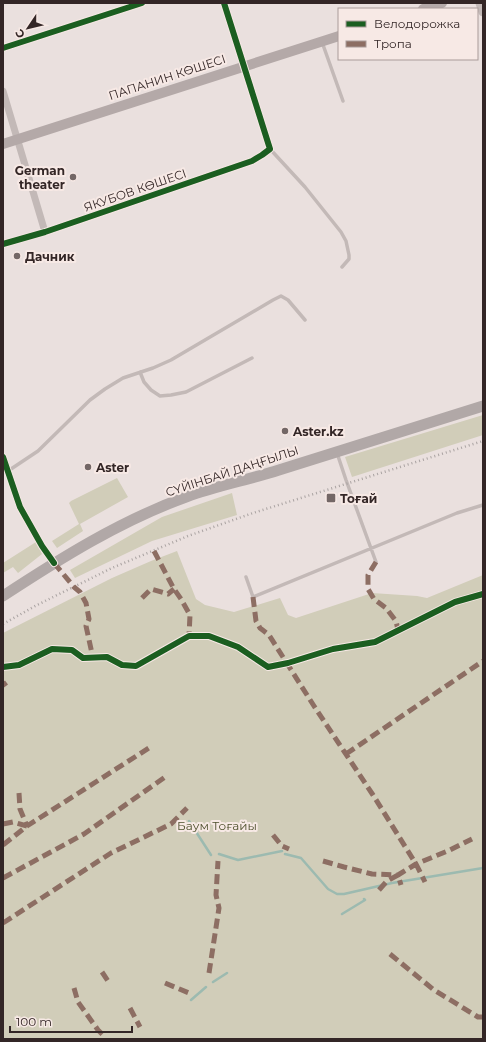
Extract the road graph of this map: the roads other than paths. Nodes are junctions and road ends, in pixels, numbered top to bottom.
1 (142, 3) edge
2 (224, 3) edge
3 (442, 3) edge
4 (480, 3) edge
5 (426, 8) edge
6 (483, 12) edge
7 (338, 36) edge
8 (322, 41) junction
9 (3, 48) edge
10 (244, 66) junction
11 (3, 91) edge
12 (343, 101) dead end
13 (18, 140) junction
14 (3, 144) edge
15 (270, 149) junction
16 (45, 232) junction
17 (3, 244) edge
18 (342, 267) dead end
19 (305, 320) dead end
20 (252, 358) dead end
21 (140, 372) junction
22 (483, 406) edge
23 (336, 452) junction
24 (3, 457) edge
25 (5, 473) edge
26 (483, 505) edge
27 (371, 549) junction
28 (376, 562) dead end
29 (54, 563) junction
30 (246, 577) dead end
31 (3, 596) edge

1 - 9 street
2 - 10 street
3 - 5 main road
4 - 6 street
7 - 8 main road, ПАПАНИН КӨШЕСІ
8 - 10 main road, ПАПАНИН КӨШЕСІ
8 - 12 lane
10 - 13 main road, ПАПАНИН КӨШЕСІ
10 - 15 street
11 - 13 street
13 - 14 main road, ПАПАНИН КӨШЕСІ
13 - 16 street
15 - 16 street, ЯКУБОВ КӨШЕСІ
15 - 18 lane
16 - 17 street, ЯКУБОВ КӨШЕСІ
19 - 21 lane
20 - 21 lane
21 - 25 lane
22 - 23 main road, СҮЙІНБАЙ ДАҢҒЫЛЫ
23 - 27 lane
23 - 29 main road, СҮЙІНБАЙ ДАҢҒЫЛЫ
24 - 25 street
25 - 29 street
26 - 27 lane
27 - 28 lane
27 - 30 lane
29 - 31 main road, СҮЙІНБАЙ ДАҢҒЫЛЫ

